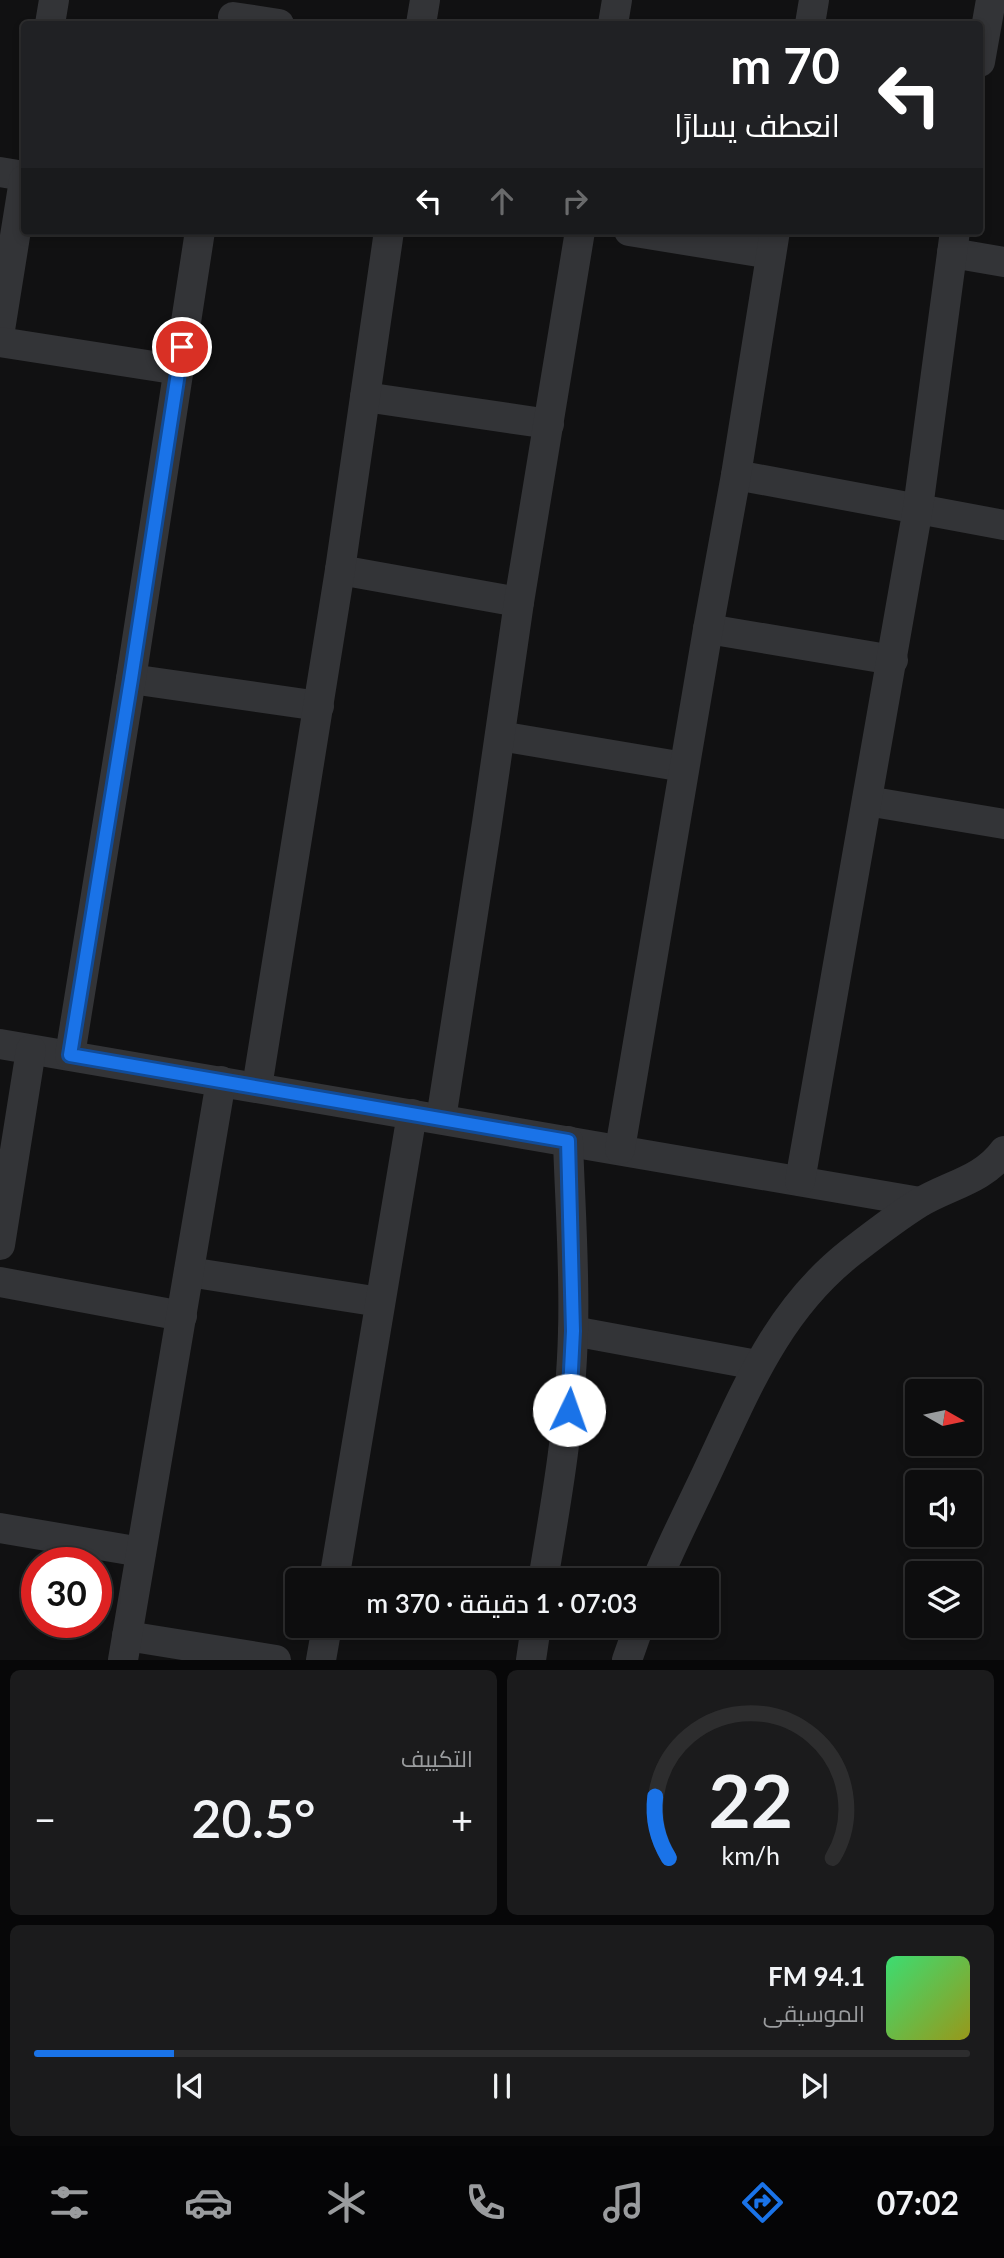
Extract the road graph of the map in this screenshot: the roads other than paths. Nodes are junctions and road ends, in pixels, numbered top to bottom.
1 (54, 0) edge
2 (425, 0) edge
3 (617, 0) edge
4 (814, 0) edge
5 (991, 0) edge
6 (234, 14) edge
7 (50, 21) edge
8 (266, 21) edge
9 (422, 21) edge
10 (614, 21) edge
11 (810, 21) edge
12 (983, 45) edge
13 (0, 172) edge
14 (21, 177) edge
15 (21, 197) edge
16 (199, 235) edge
17 (388, 235) edge
18 (579, 235) edge
19 (681, 235) edge
20 (773, 242) edge
21 (953, 242) edge
22 (1004, 262) edge
23 (0, 330) edge
24 (0, 342) edge
25 (179, 370) junction
26 (365, 397) junction
27 (549, 424) junction
28 (736, 475) junction
29 (918, 508) junction
30 (1004, 525) edge
31 (340, 570) junction
32 (519, 602) junction
33 (708, 629) junction
34 (893, 660) junction
35 (131, 679) junction
36 (319, 706) junction
37 (500, 736) junction
38 (684, 767) junction
39 (867, 801) junction
40 (1004, 824) edge
41 (0, 1044) edge
42 (31, 1050) junction
43 (70, 1055) junction
44 (221, 1081) junction
45 (257, 1087) junction
46 (412, 1114) junction
47 (441, 1119) junction
48 (568, 1141) junction
49 (620, 1149) junction
50 (1004, 1151) edge
51 (800, 1181) junction
52 (920, 1202) junction
53 (0, 1245) edge
54 (189, 1272) junction
55 (0, 1282) edge
56 (380, 1302) junction
57 (182, 1316) junction
58 (573, 1331) junction
59 (757, 1365) junction
60 (0, 1528) edge
61 (141, 1552) junction
62 (336, 1568) edge
63 (545, 1568) edge
64 (663, 1568) edge
65 (325, 1638) edge
66 (534, 1638) edge
67 (634, 1638) edge
68 (125, 1648) edge
69 (276, 1660) edge
70 (321, 1660) edge
71 (531, 1660) edge
72 (626, 1660) edge

1 - 7 street
2 - 9 street
3 - 10 street
4 - 11 street
5 - 12 street
6 - 8 street
13 - 14 street
15 - 23 street
16 - 25 street
17 - 26 street
18 - 27 street
19 - 20 street
20 - 28 street
21 - 22 street
21 - 29 street
24 - 25 street
25 - 35 street
26 - 27 street
26 - 31 street
27 - 32 street
28 - 29 street
28 - 33 street
29 - 30 street
29 - 34 street
31 - 32 street
31 - 36 street
32 - 37 street
33 - 34 street
33 - 38 street
34 - 39 street
35 - 36 street
35 - 43 street
36 - 45 street
37 - 38 street
37 - 47 street
38 - 49 street
39 - 40 street
39 - 51 street
41 - 42 street
42 - 43 street
42 - 53 street
43 - 44 street
44 - 45 street
44 - 54 street
45 - 46 street
46 - 47 street
46 - 56 street
47 - 48 street
48 - 49 street
48 - 58 street
49 - 51 street
50 - 52 street
51 - 52 street
52 - 59 street
54 - 56 street
54 - 57 street
55 - 57 street
56 - 62 street
57 - 61 street
58 - 59 street
58 - 63 street
59 - 64 street
60 - 61 street
61 - 68 street
65 - 70 street
66 - 71 street
67 - 72 street
68 - 69 street

